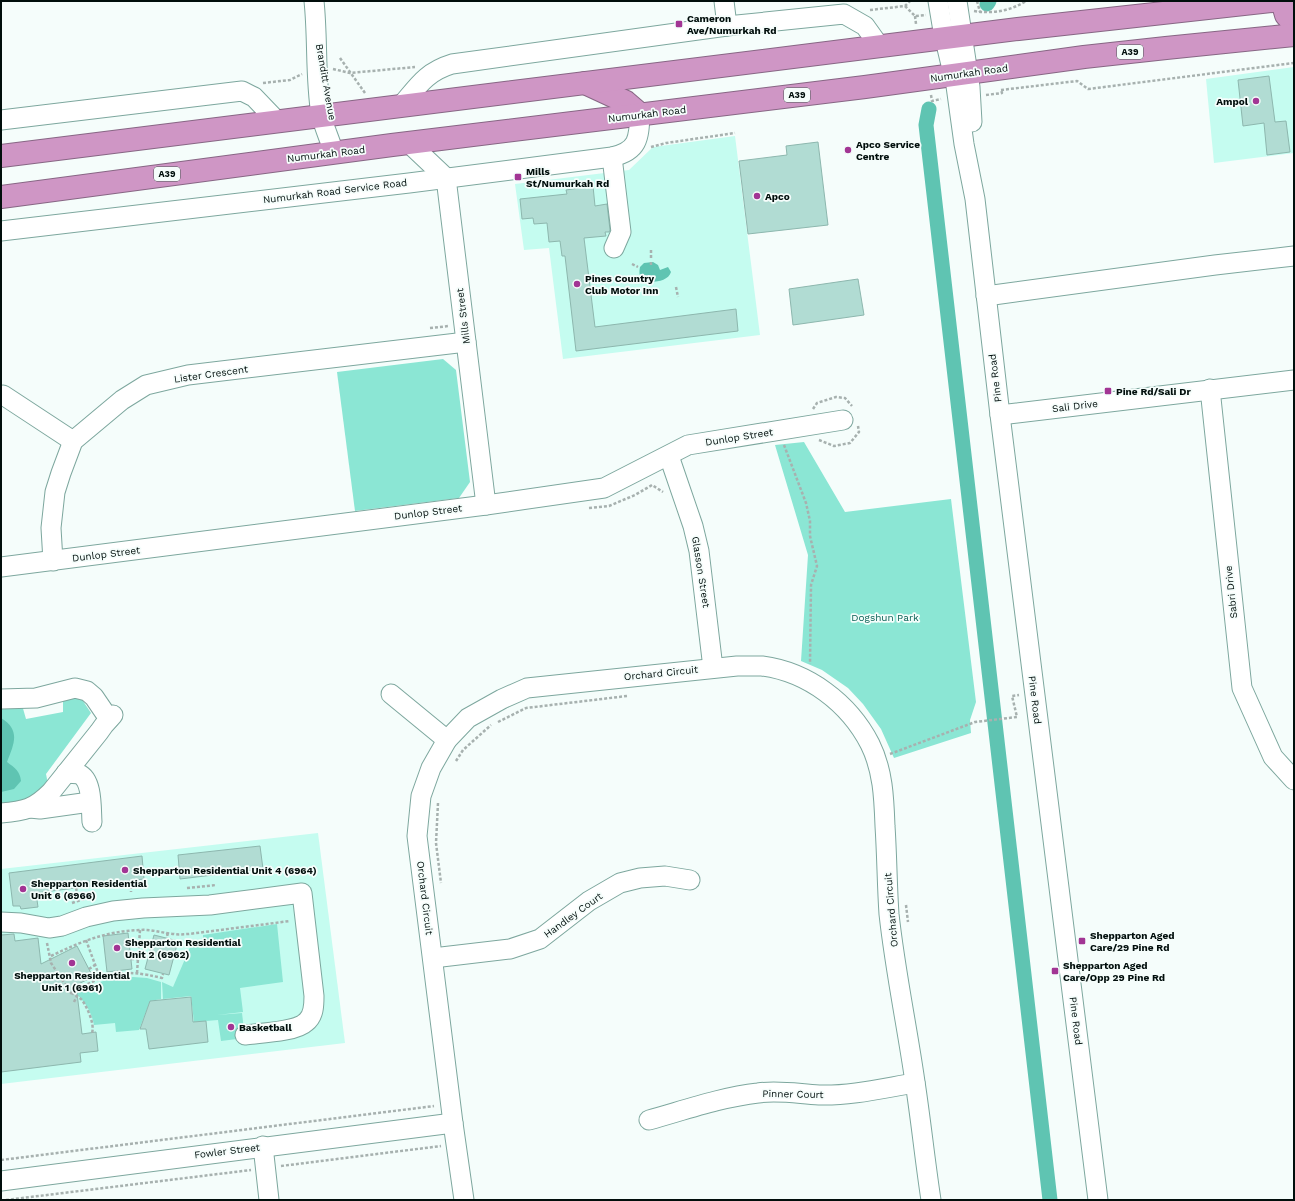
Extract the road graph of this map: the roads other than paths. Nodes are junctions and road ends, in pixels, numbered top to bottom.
1 (314, 1) edge
2 (724, 1) edge
3 (938, 1) edge
4 (957, 1) edge
5 (1272, 1) edge
6 (1282, 1) edge
7 (1294, 24) edge
8 (727, 26) junction
9 (1294, 35) edge
10 (953, 38) junction
11 (880, 47) junction
12 (961, 74) junction
13 (585, 83) junction
14 (401, 106) junction
15 (640, 114) junction
16 (328, 115) junction
17 (1, 120) edge
18 (277, 121) junction
19 (409, 143) junction
20 (334, 153) junction
21 (1, 156) edge
22 (612, 157) junction
23 (446, 178) junction
24 (1, 197) edge
25 (1, 231) edge
26 (614, 248) dead end
27 (1294, 256) edge
28 (986, 296) junction
29 (466, 342) junction
30 (1294, 380) edge
31 (1210, 390) junction
32 (2, 395) dead end
33 (1000, 415) junction
34 (844, 420) dead end
35 (73, 441) junction
36 (669, 456) junction
37 (486, 505) junction
38 (53, 561) junction
39 (1, 567) edge
40 (713, 668) junction
41 (391, 694) dead end
42 (1, 699) edge
43 (447, 740) junction
44 (66, 773) junction
45 (1294, 780) edge
46 (90, 802) junction
47 (30, 808) junction
48 (1, 813) edge
49 (92, 822) dead end
50 (690, 880) dead end
51 (1, 922) edge
52 (432, 958) junction
53 (245, 1036) dead end
54 (916, 1083) junction
55 (649, 1120) dead end
56 (453, 1123) junction
57 (263, 1146) junction
58 (1, 1181) edge
59 (269, 1200) edge
60 (464, 1200) edge
61 (930, 1200) edge
62 (1098, 1200) edge

1 - 16 street, Branditt Avenue
2 - 8 street
3 - 10 street
4 - 10 street
5 - 10 highway
6 - 7 highway
8 - 11 street
8 - 14 street
9 - 12 highway, Numurkah Road / A39
10 - 11 highway
10 - 12 street, Pine Road
11 - 13 highway
12 - 15 highway, Numurkah Road / A39
12 - 28 street, Pine Road
13 - 14 highway
13 - 15 highway
14 - 16 highway
15 - 19 highway, Numurkah Road / A39
15 - 22 street, Numurkah Road Service Road
16 - 18 highway
16 - 20 street, Branditt Avenue
17 - 18 street
18 - 21 highway
19 - 20 highway, Numurkah Road / A39
19 - 23 street
20 - 24 highway, Numurkah Road / A39
22 - 23 street, Numurkah Road Service Road
22 - 26 street
23 - 25 street, Numurkah Road Service Road
23 - 29 street, Mills Street
27 - 28 street
28 - 33 street, Pine Road
29 - 35 street, Lister Crescent
29 - 37 street, Mills Street
30 - 31 street, Sali Drive
31 - 33 street, Sali Drive
31 - 45 street, Sabri Drive
32 - 35 street
33 - 62 street, Pine Road
34 - 36 street, Dunlop Street
35 - 38 street, Lister Crescent
36 - 37 street, Dunlop Street
36 - 40 street, Glasson Street
37 - 38 street, Dunlop Street
38 - 39 street, Dunlop Street
40 - 43 street, Orchard Circuit
40 - 54 street, Orchard Circuit
41 - 43 street
42 - 44 street
43 - 52 street, Orchard Circuit
44 - 46 street
44 - 47 street
46 - 47 street
46 - 49 street
47 - 48 street
50 - 52 street, Handley Court
51 - 53 street
52 - 56 street, Orchard Circuit
54 - 55 street, Pinner Court
54 - 61 street, Orchard Circuit
56 - 57 street, Fowler Street
56 - 60 street, Orchard Circuit
57 - 58 street, Fowler Street
57 - 59 street

